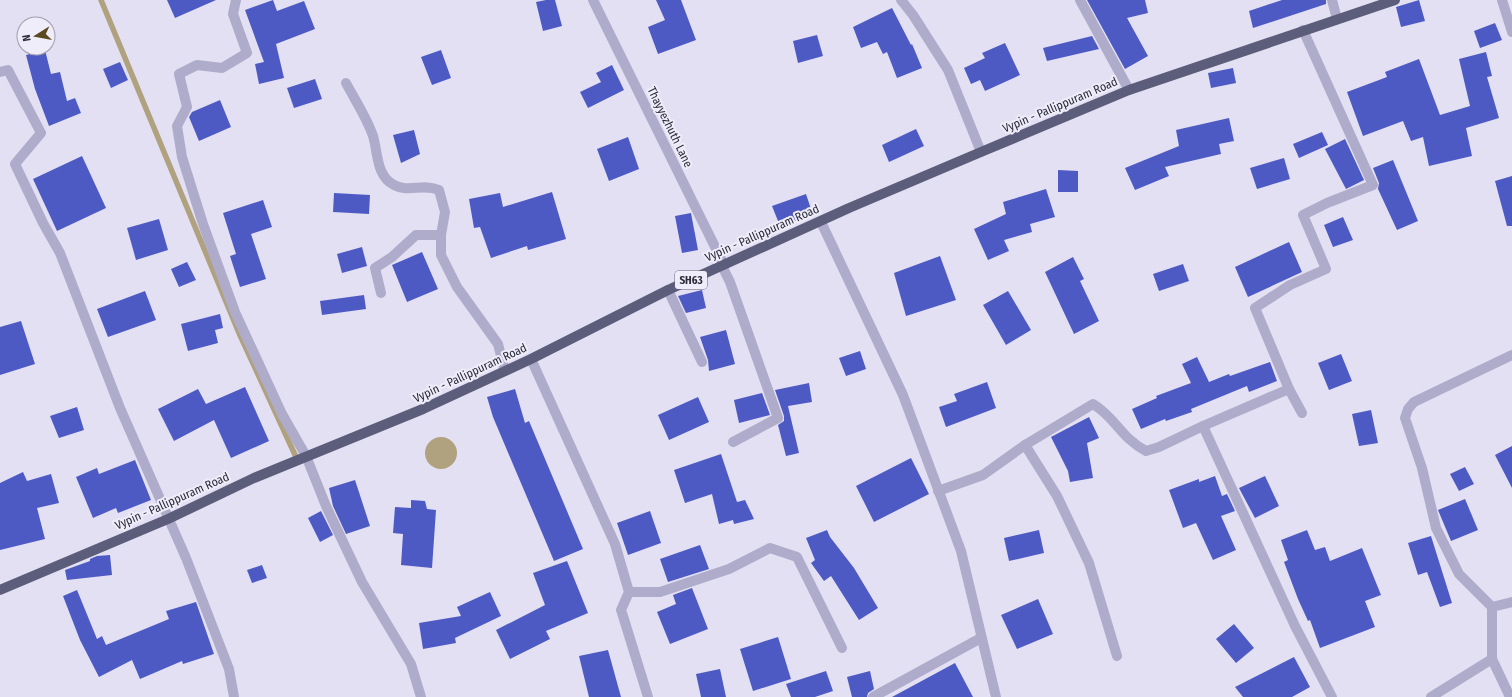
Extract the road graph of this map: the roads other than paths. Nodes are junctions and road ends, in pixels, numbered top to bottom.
1 (236, 0) edge
2 (593, 0) edge
3 (901, 0) edge
4 (1080, 0) edge
5 (1332, 0) edge
6 (1395, 0) edge
7 (1502, 0) edge
8 (1337, 19) junction
9 (1303, 30) junction
10 (1512, 32) edge
11 (0, 72) edge
12 (346, 84) dead end
13 (1129, 90) junction
14 (980, 152) junction
15 (821, 222) junction
16 (442, 236) junction
17 (723, 265) junction
18 (668, 290) junction
19 (381, 293) dead end
20 (1512, 355) edge
21 (531, 359) junction
22 (702, 362) dead end
23 (506, 371) junction
24 (1289, 388) junction
25 (1302, 413) dead end
26 (1203, 426) junction
27 (734, 442) dead end
28 (1025, 445) junction
29 (306, 456) junction
30 (938, 491) junction
31 (168, 519) junction
32 (0, 590) edge
33 (629, 592) junction
34 (1512, 602) edge
35 (1492, 607) junction
36 (981, 638) junction
37 (842, 648) dead end
38 (1118, 656) dead end
39 (1492, 659) junction
40 (234, 697) edge
41 (421, 697) edge
42 (648, 697) edge
43 (874, 697) edge
44 (996, 697) edge
45 (1332, 697) edge
46 (1431, 697) edge
47 (1510, 697) edge

1 - 29 street
2 - 17 street, Thayyezhuth Lane
3 - 14 street
4 - 13 street
5 - 8 street
6 - 8 main road, Vypin - Pallippuram Road / SH63
7 - 10 street
8 - 9 main road, Vypin - Pallippuram Road / SH63
9 - 13 main road, Vypin - Pallippuram Road / SH63
9 - 24 street
11 - 31 street
12 - 16 street
13 - 14 main road, Vypin - Pallippuram Road / SH63
14 - 15 main road, Vypin - Pallippuram Road / SH63
15 - 17 main road, Vypin - Pallippuram Road / SH63
15 - 30 street
16 - 19 street
16 - 23 street
17 - 18 main road, Vypin - Pallippuram Road / SH63
17 - 27 street, Thayyezhuth Lane
18 - 21 main road, Vypin - Pallippuram Road / SH63
18 - 22 street
20 - 35 street
21 - 23 main road, Vypin - Pallippuram Road / SH63
21 - 33 street
23 - 29 main road, Vypin - Pallippuram Road / SH63
24 - 25 street
24 - 26 street
26 - 28 street
26 - 45 street
28 - 30 street
28 - 38 street
29 - 31 main road, Vypin - Pallippuram Road / SH63
29 - 41 street
30 - 36 street
31 - 32 main road, Vypin - Pallippuram Road / SH63
31 - 40 street
33 - 37 street
33 - 42 street
34 - 35 street
35 - 39 street
36 - 43 street
36 - 44 street
39 - 46 street
39 - 47 street

